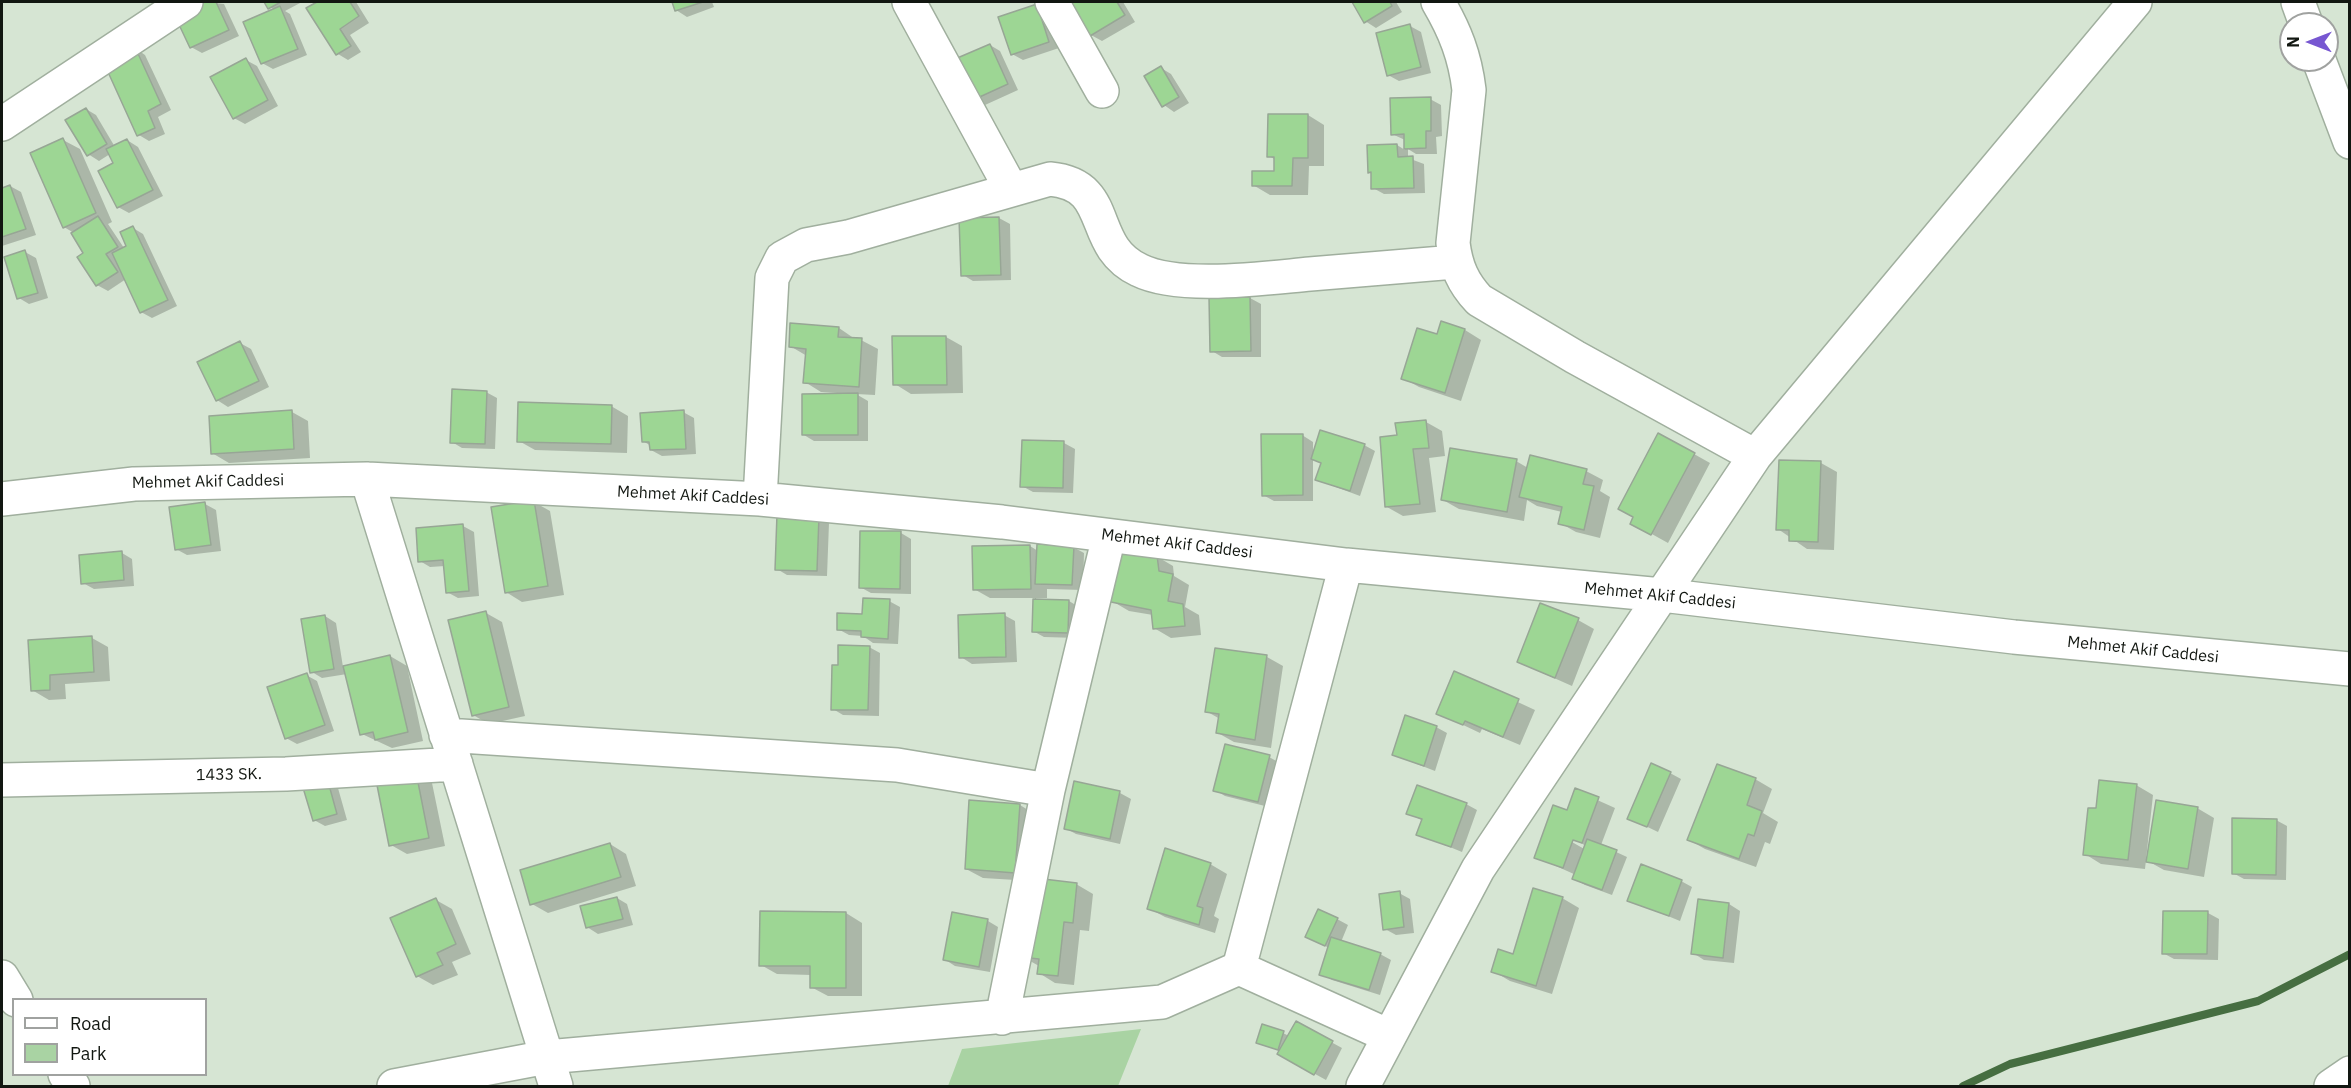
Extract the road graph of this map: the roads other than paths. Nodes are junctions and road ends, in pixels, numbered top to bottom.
1 (186, 2) edge
2 (909, 2) edge
3 (1052, 2) edge
4 (1438, 2) edge
5 (2135, 2) edge
6 (2323, 72) edge
7 (1102, 91) dead end
8 (2, 124) edge
9 (2349, 142) edge
10 (1011, 189) junction
11 (1455, 262) junction
12 (1755, 456) junction
13 (367, 479) junction
14 (2, 499) edge
15 (760, 499) junction
16 (1109, 536) junction
17 (1346, 565) junction
18 (1662, 595) junction
19 (2349, 669) edge
20 (451, 750) junction
21 (2, 780) edge
22 (1048, 790) junction
23 (1239, 968) junction
24 (2, 977) edge
25 (15, 998) edge
26 (1002, 1018) junction
27 (1389, 1036) junction
28 (552, 1072) edge
29 (2349, 1072) edge
30 (394, 1086) edge
31 (1363, 1086) edge
32 (2331, 1086) edge

1 - 8 street
2 - 10 street
3 - 7 street
4 - 11 street
5 - 12 street
6 - 9 street
10 - 11 street
10 - 15 street
11 - 12 street
12 - 18 street
13 - 14 street, Mehmet Akif Caddesi
13 - 15 street, Mehmet Akif Caddesi
13 - 20 street
15 - 16 street, Mehmet Akif Caddesi
16 - 17 street, Mehmet Akif Caddesi
16 - 22 street
17 - 18 street, Mehmet Akif Caddesi
17 - 23 street
18 - 19 street, Mehmet Akif Caddesi
18 - 27 street
20 - 21 street, 1433 SK.
20 - 22 street, 1433 SK.
20 - 28 street
22 - 26 street
23 - 26 street
23 - 27 street
24 - 25 street
26 - 28 street
27 - 31 street
28 - 30 street
29 - 32 street

